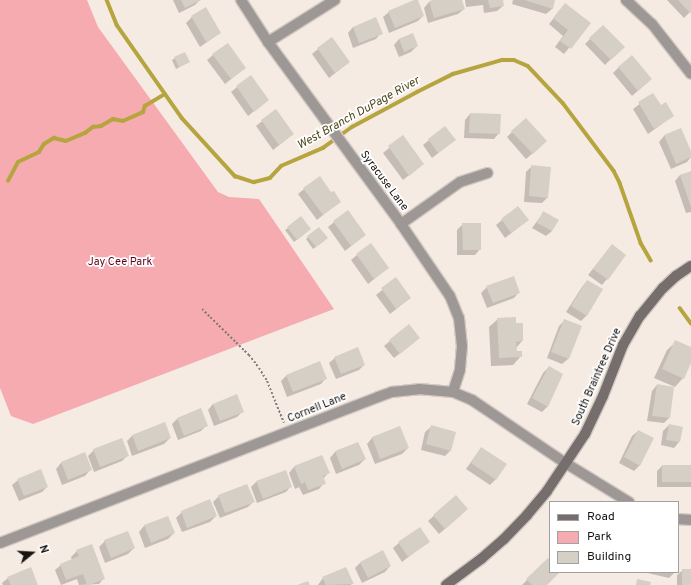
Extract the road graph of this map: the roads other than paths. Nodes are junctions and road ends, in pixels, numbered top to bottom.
1 (241, 0) edge
2 (335, 0) edge
3 (626, 0) edge
4 (268, 42) junction
5 (691, 74) edge
6 (488, 173) dead end
7 (401, 224) junction
8 (691, 266) edge
9 (453, 392) junction
10 (567, 464) junction
11 (627, 501) edge
12 (679, 519) edge
13 (691, 520) edge
14 (0, 543) edge
15 (446, 585) edge

1 - 4 street, Syracuse Lane
2 - 4 street
3 - 5 street
4 - 7 street, Syracuse Lane
6 - 7 street
7 - 9 street, Syracuse Lane
8 - 10 street, South Braintree Drive
9 - 10 street, Cornell Lane
9 - 14 street, Cornell Lane
10 - 11 street, Cornell Lane
10 - 15 street, South Braintree Drive
12 - 13 street

